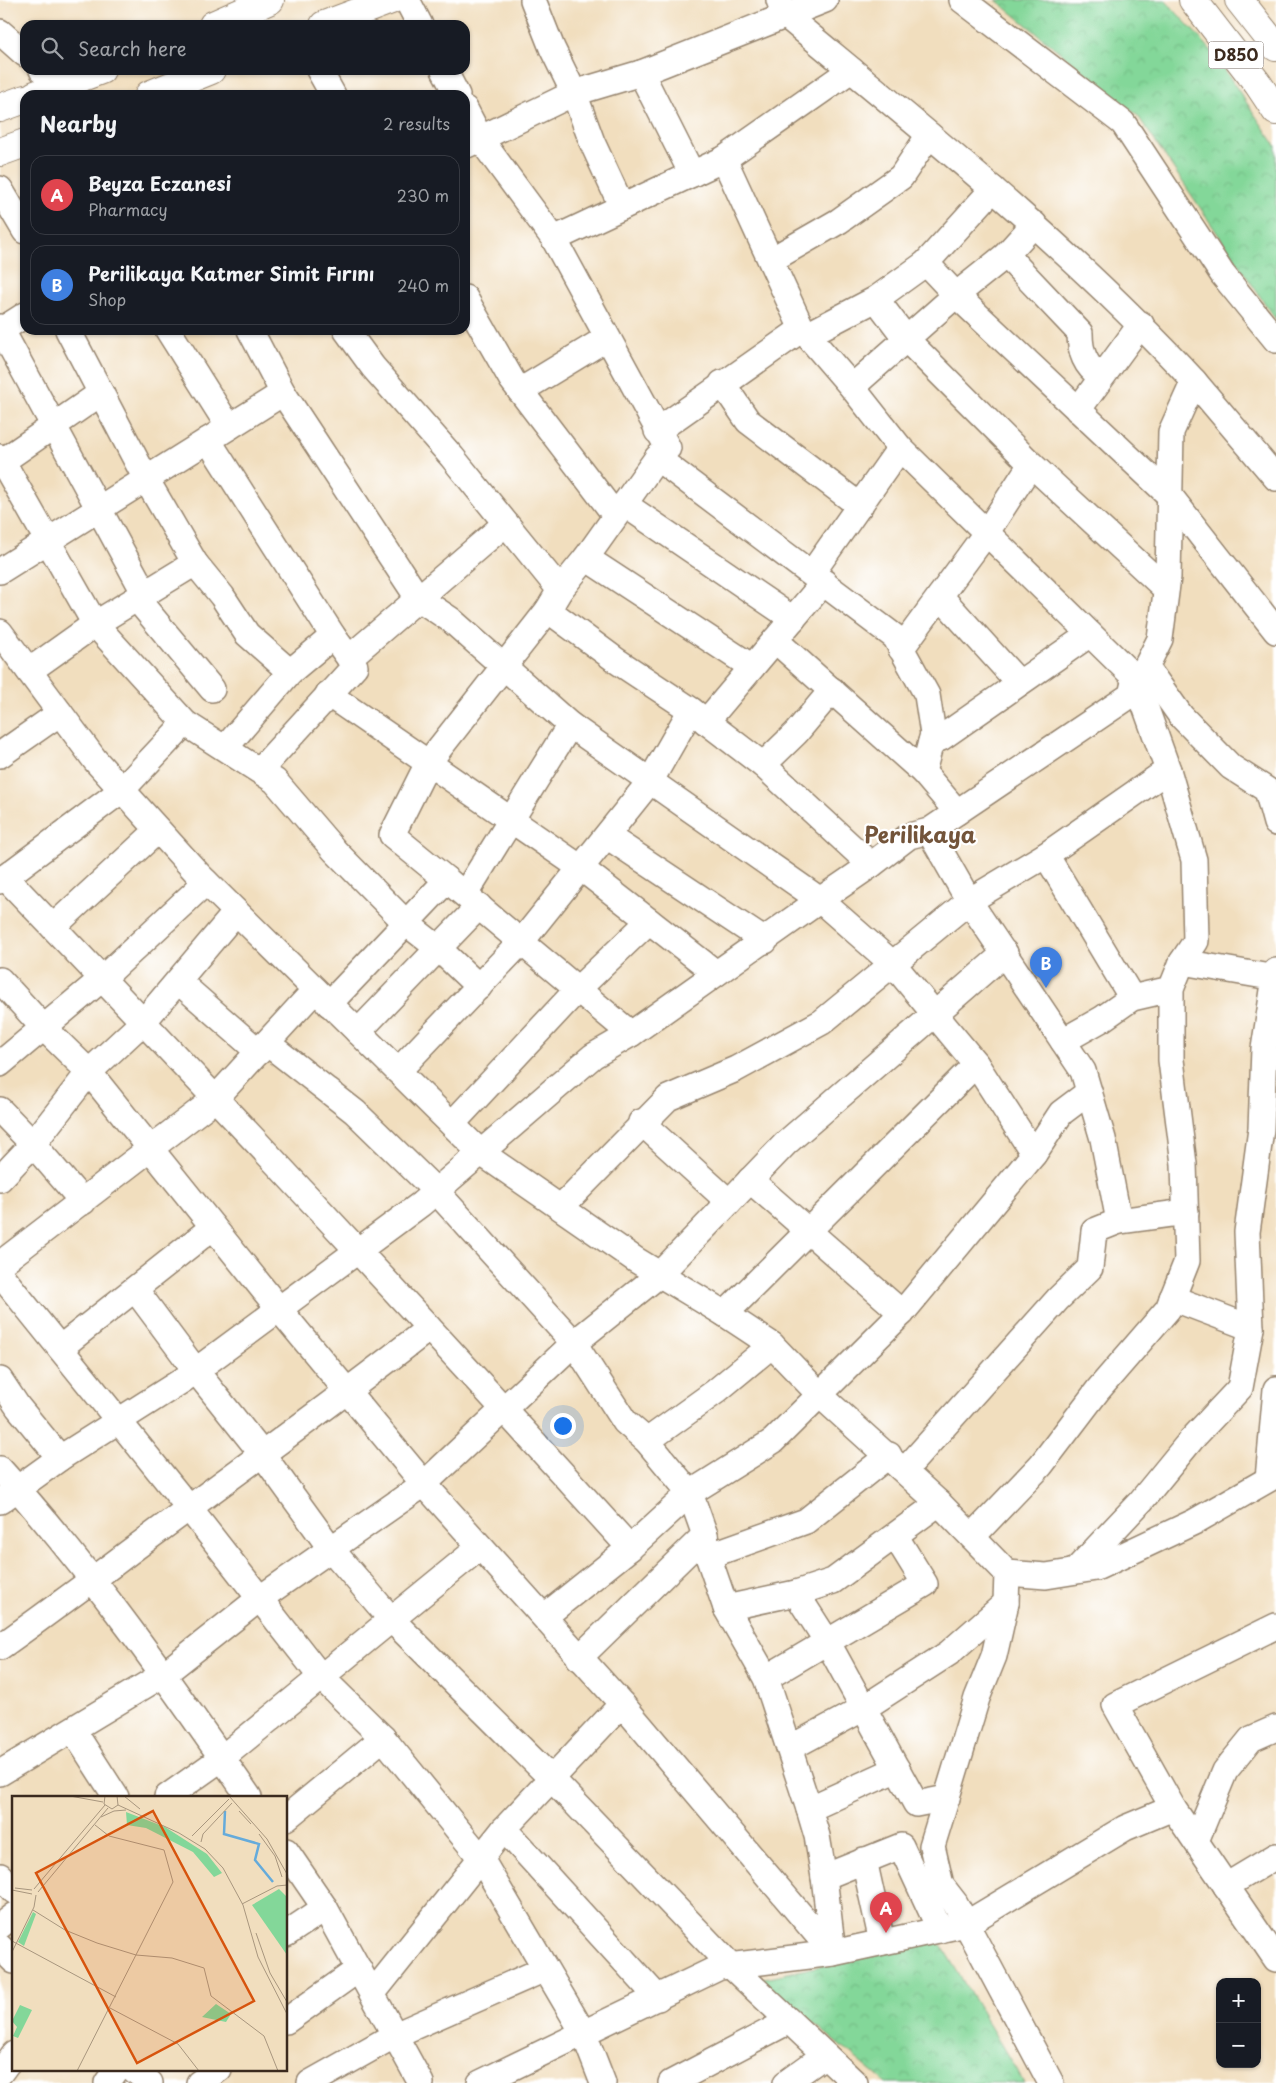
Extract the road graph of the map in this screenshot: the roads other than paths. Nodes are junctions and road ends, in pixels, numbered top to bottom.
1 (270, 0) edge
2 (390, 0) edge
3 (407, 0) edge
4 (533, 0) edge
5 (826, 0) edge
6 (962, 0) edge
7 (1193, 0) edge
8 (1239, 0) edge
9 (782, 7) edge
10 (224, 20) edge
11 (337, 20) edge
12 (417, 20) edge
13 (0, 32) edge
14 (1276, 47) edge
15 (20, 50) edge
16 (851, 70) junction
17 (641, 73) junction
18 (81, 75) edge
19 (199, 75) edge
20 (322, 75) edge
21 (447, 75) edge
22 (46, 84) edge
23 (161, 90) edge
24 (330, 90) edge
25 (455, 90) edge
26 (574, 93) junction
27 (20, 101) edge
28 (0, 108) edge
29 (1276, 111) edge
30 (470, 130) edge
31 (929, 134) junction
32 (473, 143) edge
33 (20, 145) edge
34 (0, 152) edge
35 (724, 159) junction
36 (692, 174) junction
37 (993, 188) junction
38 (0, 190) edge
39 (622, 207) junction
40 (20, 223) edge
41 (1034, 224) junction
42 (554, 239) junction
43 (1006, 255) junction
44 (771, 260) junction
45 (926, 263) junction
46 (956, 295) junction
47 (876, 299) junction
48 (470, 306) edge
49 (20, 318) edge
50 (1141, 324) junction
51 (1, 329) edge
52 (804, 332) junction
53 (71, 335) edge
54 (171, 335) edge
55 (253, 335) edge
56 (350, 335) edge
57 (608, 338) junction
58 (907, 340) junction
59 (1276, 340) edge
60 (1101, 377) junction
61 (1194, 381) junction
62 (722, 384) junction
63 (852, 387) junction
64 (520, 391) junction
65 (101, 393) junction
66 (283, 393) junction
67 (1078, 410) junction
68 (54, 427) junction
69 (229, 427) junction
70 (657, 431) junction
71 (208, 440) junction
72 (900, 448) junction
73 (657, 458) junction
74 (1, 460) edge
75 (1031, 464) junction
76 (1276, 478) edge
77 (146, 479) junction
78 (1170, 496) junction
79 (860, 506) junction
80 (98, 509) junction
81 (620, 510) junction
82 (505, 524) junction
83 (988, 532) junction
84 (48, 541) junction
85 (586, 558) junction
86 (195, 563) junction
87 (0, 572) edge
88 (818, 578) junction
89 (1166, 589) junction
90 (141, 596) junction
91 (940, 596) junction
92 (418, 598) junction
93 (554, 600) junction
94 (793, 619) junction
95 (94, 624) junction
96 (1276, 631) edge
97 (0, 632) edge
98 (1090, 634) junction
99 (333, 636) junction
100 (775, 640) junction
101 (901, 649) junction
102 (349, 658) junction
103 (504, 665) junction
104 (752, 667) junction
105 (29, 671) junction
106 (290, 672) junction
107 (1140, 672) junction
108 (1019, 683) junction
109 (212, 689) dead end
110 (832, 690) junction
111 (328, 694) junction
112 (60, 713) junction
113 (699, 716) junction
114 (185, 723) junction
115 (570, 725) junction
116 (931, 742) junction
117 (226, 747) junction
118 (0, 755) edge
119 (428, 764) junction
120 (763, 765) junction
121 (260, 770) junction
122 (1168, 770) junction
123 (923, 772) junction
124 (651, 780) junction
125 (122, 790) junction
126 (957, 812) junction
127 (511, 821) junction
128 (1276, 823) edge
129 (158, 830) junction
130 (929, 831) junction
131 (607, 836) junction
132 (1046, 855) junction
133 (871, 866) junction
134 (581, 868) junction
135 (3, 879) edge
136 (206, 882) junction
137 (463, 893) junction
138 (820, 900) junction
139 (969, 901) junction
140 (236, 912) junction
141 (649, 921) junction
142 (406, 923) junction
143 (53, 927) junction
144 (522, 941) junction
145 (765, 941) junction
146 (438, 948) junction
147 (1005, 953) junction
148 (1182, 962) junction
149 (894, 965) junction
150 (716, 973) junction
151 (1276, 975) edge
152 (102, 978) junction
153 (0, 980) edge
154 (178, 981) junction
155 (479, 987) junction
156 (578, 989) junction
157 (1171, 989) junction
158 (322, 997) junction
159 (1132, 998) junction
160 (935, 1013) junction
161 (144, 1021) junction
162 (43, 1027) junction
163 (358, 1032) junction
164 (632, 1034) junction
165 (1063, 1040) junction
166 (263, 1047) junction
167 (0, 1064) edge
168 (976, 1064) junction
169 (398, 1071) junction
170 (89, 1072) junction
171 (1089, 1092) junction
172 (215, 1099) junction
173 (0, 1110) edge
174 (642, 1122) junction
175 (452, 1124) junction
176 (33, 1144) junction
177 (150, 1149) junction
178 (480, 1152) junction
179 (1034, 1154) junction
180 (0, 1179) edge
181 (750, 1180) junction
182 (436, 1191) junction
183 (83, 1202) junction
184 (729, 1202) junction
185 (561, 1207) junction
186 (1186, 1212) junction
187 (1119, 1221) junction
188 (213, 1226) junction
189 (809, 1232) junction
190 (357, 1251) junction
191 (0, 1264) edge
192 (0, 1274) edge
193 (659, 1274) junction
194 (134, 1289) junction
195 (1172, 1298) junction
196 (278, 1309) junction
197 (902, 1313) junction
198 (725, 1314) junction
199 (429, 1328) junction
200 (1251, 1328) junction
201 (574, 1343) junction
202 (772, 1345) junction
203 (60, 1348) junction
204 (196, 1371) junction
205 (0, 1380) edge
206 (1276, 1389) edge
207 (348, 1392) junction
208 (821, 1396) junction
209 (506, 1410) junction
210 (9, 1413) edge
211 (117, 1421) junction
212 (647, 1441) junction
213 (263, 1455) junction
214 (60, 1458) junction
215 (897, 1463) junction
216 (0, 1469) edge
217 (1272, 1477) edge
218 (424, 1484) junction
219 (690, 1493) junction
220 (9, 1495) edge
221 (940, 1503) junction
222 (189, 1508) junction
223 (896, 1537) junction
224 (972, 1537) junction
225 (707, 1545) junction
226 (480, 1547) junction
227 (630, 1548) junction
228 (331, 1549) junction
229 (1075, 1571) junction
230 (1007, 1573) junction
231 (93, 1582) junction
232 (796, 1593) junction
233 (259, 1599) junction
234 (1006, 1603) junction
235 (726, 1608) junction
236 (545, 1616) junction
237 (391, 1619) junction
238 (1276, 1626) edge
239 (828, 1643) junction
240 (0, 1647) edge
241 (579, 1658) junction
242 (164, 1674) junction
243 (321, 1677) junction
244 (766, 1678) junction
245 (622, 1704) junction
246 (864, 1708) junction
247 (1276, 1728) edge
248 (72, 1730) junction
249 (383, 1738) junction
250 (790, 1748) junction
251 (222, 1758) junction
252 (897, 1769) junction
253 (0, 1774) edge
254 (552, 1779) junction
255 (115, 1796) edge
256 (168, 1796) edge
257 (248, 1796) edge
258 (947, 1798) junction
259 (916, 1804) junction
260 (1173, 1808) junction
261 (810, 1809) junction
262 (288, 1816) edge
263 (504, 1829) junction
264 (1196, 1841) junction
265 (902, 1846) junction
266 (288, 1853) edge
267 (1276, 1856) edge
268 (480, 1857) junction
269 (864, 1860) junction
270 (0, 1876) edge
271 (824, 1877) junction
272 (1226, 1886) junction
273 (12, 1889) edge
274 (325, 1908) junction
275 (12, 1917) edge
276 (966, 1924) junction
277 (0, 1926) edge
278 (940, 1930) junction
279 (288, 1933) edge
280 (882, 1942) junction
281 (0, 1948) edge
282 (833, 1953) junction
283 (1276, 1958) edge
284 (12, 1959) edge
285 (732, 1967) junction
286 (360, 1969) junction
287 (545, 1969) junction
288 (373, 1993) junction
289 (658, 1998) junction
290 (288, 2020) edge
291 (789, 2021) junction
292 (395, 2034) junction
293 (584, 2034) junction
294 (825, 2055) junction
295 (12, 2057) edge
296 (116, 2070) edge
297 (134, 2070) edge
298 (218, 2070) edge
299 (0, 2073) edge
300 (107, 2083) edge
301 (150, 2083) edge
302 (200, 2083) edge
303 (310, 2083) edge
304 (421, 2083) edge
305 (480, 2083) edge
306 (603, 2083) edge
307 (671, 2083) edge
308 (786, 2083) edge
309 (855, 2083) edge
310 (1051, 2083) edge

1 - 10 main road
2 - 11 main road
3 - 12 street
4 - 26 street
5 - 9 street
6 - 59 street
7 - 29 main road, D850
8 - 14 main road, D850
9 - 16 street
9 - 17 street
13 - 15 street
16 - 31 street
16 - 35 street
17 - 26 street
17 - 36 street
18 - 22 main road
19 - 23 main road
20 - 24 street
21 - 25 street
26 - 32 street
26 - 39 street
27 - 28 main road
30 - 32 street
31 - 37 street
31 - 44 street
32 - 42 street
33 - 34 main road
35 - 36 street
35 - 44 street
36 - 39 street
37 - 41 street
37 - 45 street
38 - 40 street
39 - 42 street
41 - 43 street
41 - 50 street
42 - 57 street
43 - 46 street
43 - 60 street
44 - 52 street
45 - 46 street
45 - 47 street
46 - 58 street
46 - 67 street
47 - 52 street
47 - 58 street
48 - 64 street
49 - 51 street
50 - 60 street
50 - 61 street
51 - 68 street
52 - 62 street
52 - 63 street
53 - 65 street
54 - 69 street
55 - 66 street
56 - 82 street
57 - 64 street
57 - 70 street
58 - 63 street
58 - 75 street
60 - 67 street
61 - 76 street
61 - 78 street
62 - 70 street
62 - 79 street
63 - 72 street
64 - 81 street
65 - 68 street
65 - 77 street
66 - 69 street
66 - 92 street
67 - 78 street
68 - 74 street
68 - 80 street
69 - 71 street
70 - 73 street
71 - 77 street
71 - 99 street
72 - 79 street
72 - 83 street
73 - 81 street
73 - 88 street
74 - 84 street
75 - 83 street
75 - 89 street
77 - 80 street
77 - 86 street
78 - 89 street
78 - 96 street
79 - 88 street
80 - 84 street
80 - 90 street
81 - 85 street
81 - 94 street
82 - 92 street
82 - 93 street
83 - 91 street
83 - 98 street
84 - 87 street
84 - 95 street
85 - 93 street
85 - 104 street
86 - 90 street
86 - 106 street
88 - 94 street
88 - 101 street
89 - 107 street
90 - 95 street
90 - 109 street
91 - 101 street
91 - 108 street
92 - 102 street
92 - 103 street
93 - 103 street
93 - 113 street
94 - 100 street
95 - 105 street
95 - 114 street
97 - 105 street
98 - 107 street
98 - 108 street
99 - 102 street
99 - 106 street
100 - 104 street
100 - 110 street
101 - 116 street
102 - 111 street
103 - 115 street
103 - 119 street
104 - 113 street
105 - 112 street
106 - 117 street
107 - 122 street
107 - 126 street
107 - 128 street
108 - 116 street
110 - 120 street
110 - 123 street
111 - 119 street
111 - 121 street
112 - 118 street
112 - 125 street
113 - 120 street
113 - 124 street
114 - 117 street
114 - 125 street
115 - 124 street
115 - 127 street
116 - 123 street
117 - 121 street
119 - 127 street
119 - 137 street
120 - 133 street
121 - 142 street
122 - 132 street
122 - 148 street
123 - 126 street
124 - 131 street
124 - 138 street
125 - 129 street
125 - 135 street
126 - 130 street
127 - 134 street
127 - 137 street
129 - 136 street
129 - 143 street
130 - 133 street
130 - 139 street
131 - 134 street
131 - 145 street
132 - 139 street
132 - 159 street
133 - 138 street
134 - 141 street
134 - 144 street
135 - 143 street
136 - 140 street
136 - 152 street
137 - 142 street
137 - 144 street
137 - 146 street
138 - 145 street
138 - 149 street
139 - 147 street
139 - 149 street
140 - 154 street
140 - 158 street
141 - 150 street
141 - 156 street
142 - 146 street
142 - 158 street
143 - 152 street
144 - 155 street
144 - 156 street
145 - 150 street
146 - 155 street
146 - 163 street
147 - 160 street
147 - 165 street
148 - 151 street
148 - 157 street
149 - 160 street
149 - 174 street
150 - 164 street
151 - 200 street
152 - 161 street
152 - 162 street
153 - 162 street
154 - 161 street
154 - 166 street
155 - 169 street
156 - 164 street
156 - 175 street
157 - 159 street
157 - 186 street
158 - 163 street
158 - 166 street
159 - 165 street
160 - 168 street
160 - 181 street
161 - 170 street
161 - 172 street
162 - 167 street
162 - 170 street
163 - 169 street
164 - 178 street
165 - 171 street
166 - 172 street
166 - 182 street
168 - 179 street
168 - 189 street
169 - 175 street
170 - 176 street
170 - 177 street
171 - 179 street
171 - 187 street
172 - 177 street
172 - 190 street
173 - 176 street
174 - 184 street
174 - 185 street
175 - 178 street
176 - 180 street
176 - 183 street
177 - 183 street
177 - 188 street
178 - 182 street
178 - 185 street
179 - 197 street
181 - 184 street
181 - 189 street
182 - 190 street
182 - 201 street
183 - 191 street
184 - 193 street
185 - 193 street
186 - 187 street
186 - 195 street
187 - 215 street
188 - 194 street
188 - 196 street
189 - 197 street
189 - 198 street
190 - 196 street
190 - 199 street
192 - 203 street
193 - 198 street
193 - 201 street
194 - 203 street
194 - 204 street
195 - 200 street
195 - 224 street
196 - 204 street
196 - 207 street
197 - 208 street
198 - 202 street
199 - 207 street
199 - 209 street
200 - 229 street
201 - 209 street
201 - 212 street
202 - 208 street
202 - 212 street
203 - 211 street
204 - 211 street
204 - 213 street
205 - 210 street
206 - 217 street
207 - 213 street
207 - 218 street
208 - 215 street
208 - 219 street
209 - 218 street
209 - 227 street
210 - 214 street
211 - 214 street
211 - 222 street
212 - 219 street
213 - 222 street
213 - 228 street
214 - 220 street
215 - 221 street
215 - 225 street
216 - 220 street
217 - 229 street
218 - 226 street
218 - 228 street
219 - 225 street
219 - 227 street
220 - 231 street
221 - 223 street
221 - 224 street
222 - 231 street
222 - 233 street
223 - 232 street
223 - 239 street
224 - 230 street
225 - 235 street
225 - 241 street
226 - 236 street
226 - 237 street
227 - 236 street
228 - 233 street
228 - 237 street
229 - 230 street
230 - 234 street
231 - 240 street
231 - 242 street
232 - 235 street
232 - 239 street
233 - 242 street
233 - 243 street
234 - 246 street
234 - 258 street
235 - 244 street
236 - 241 street
237 - 243 street
237 - 254 street
238 - 260 street
239 - 244 street
239 - 246 street
241 - 245 street
242 - 248 street
242 - 251 street
243 - 249 street
243 - 251 street
244 - 250 street
245 - 254 street
245 - 282 street
246 - 250 street
246 - 252 street
247 - 264 street
248 - 253 street
248 - 255 street
249 - 262 street
249 - 268 street
250 - 261 street
251 - 256 street
251 - 257 street
252 - 259 street
252 - 261 street
254 - 263 street
254 - 285 street
258 - 259 street
258 - 276 street
259 - 265 street
260 - 264 street
260 - 276 street
261 - 271 street
263 - 268 street
263 - 289 street
264 - 272 street
265 - 269 street
265 - 278 street
266 - 274 street
267 - 272 street
268 - 287 street
268 - 288 street
269 - 271 street
269 - 280 street
270 - 273 street
271 - 282 street
272 - 283 street
274 - 279 street
274 - 286 street
275 - 277 street
276 - 278 street
276 - 310 street
278 - 280 street
280 - 282 street
281 - 284 street
282 - 285 street
285 - 289 street
285 - 291 street
286 - 288 street
286 - 290 street
287 - 292 street
287 - 293 street
288 - 292 street
289 - 293 street
291 - 294 street
291 - 307 street
292 - 303 street
292 - 304 street
293 - 305 street
293 - 306 street
294 - 308 street
294 - 309 street
295 - 299 street
296 - 300 street
297 - 301 street
298 - 302 street

